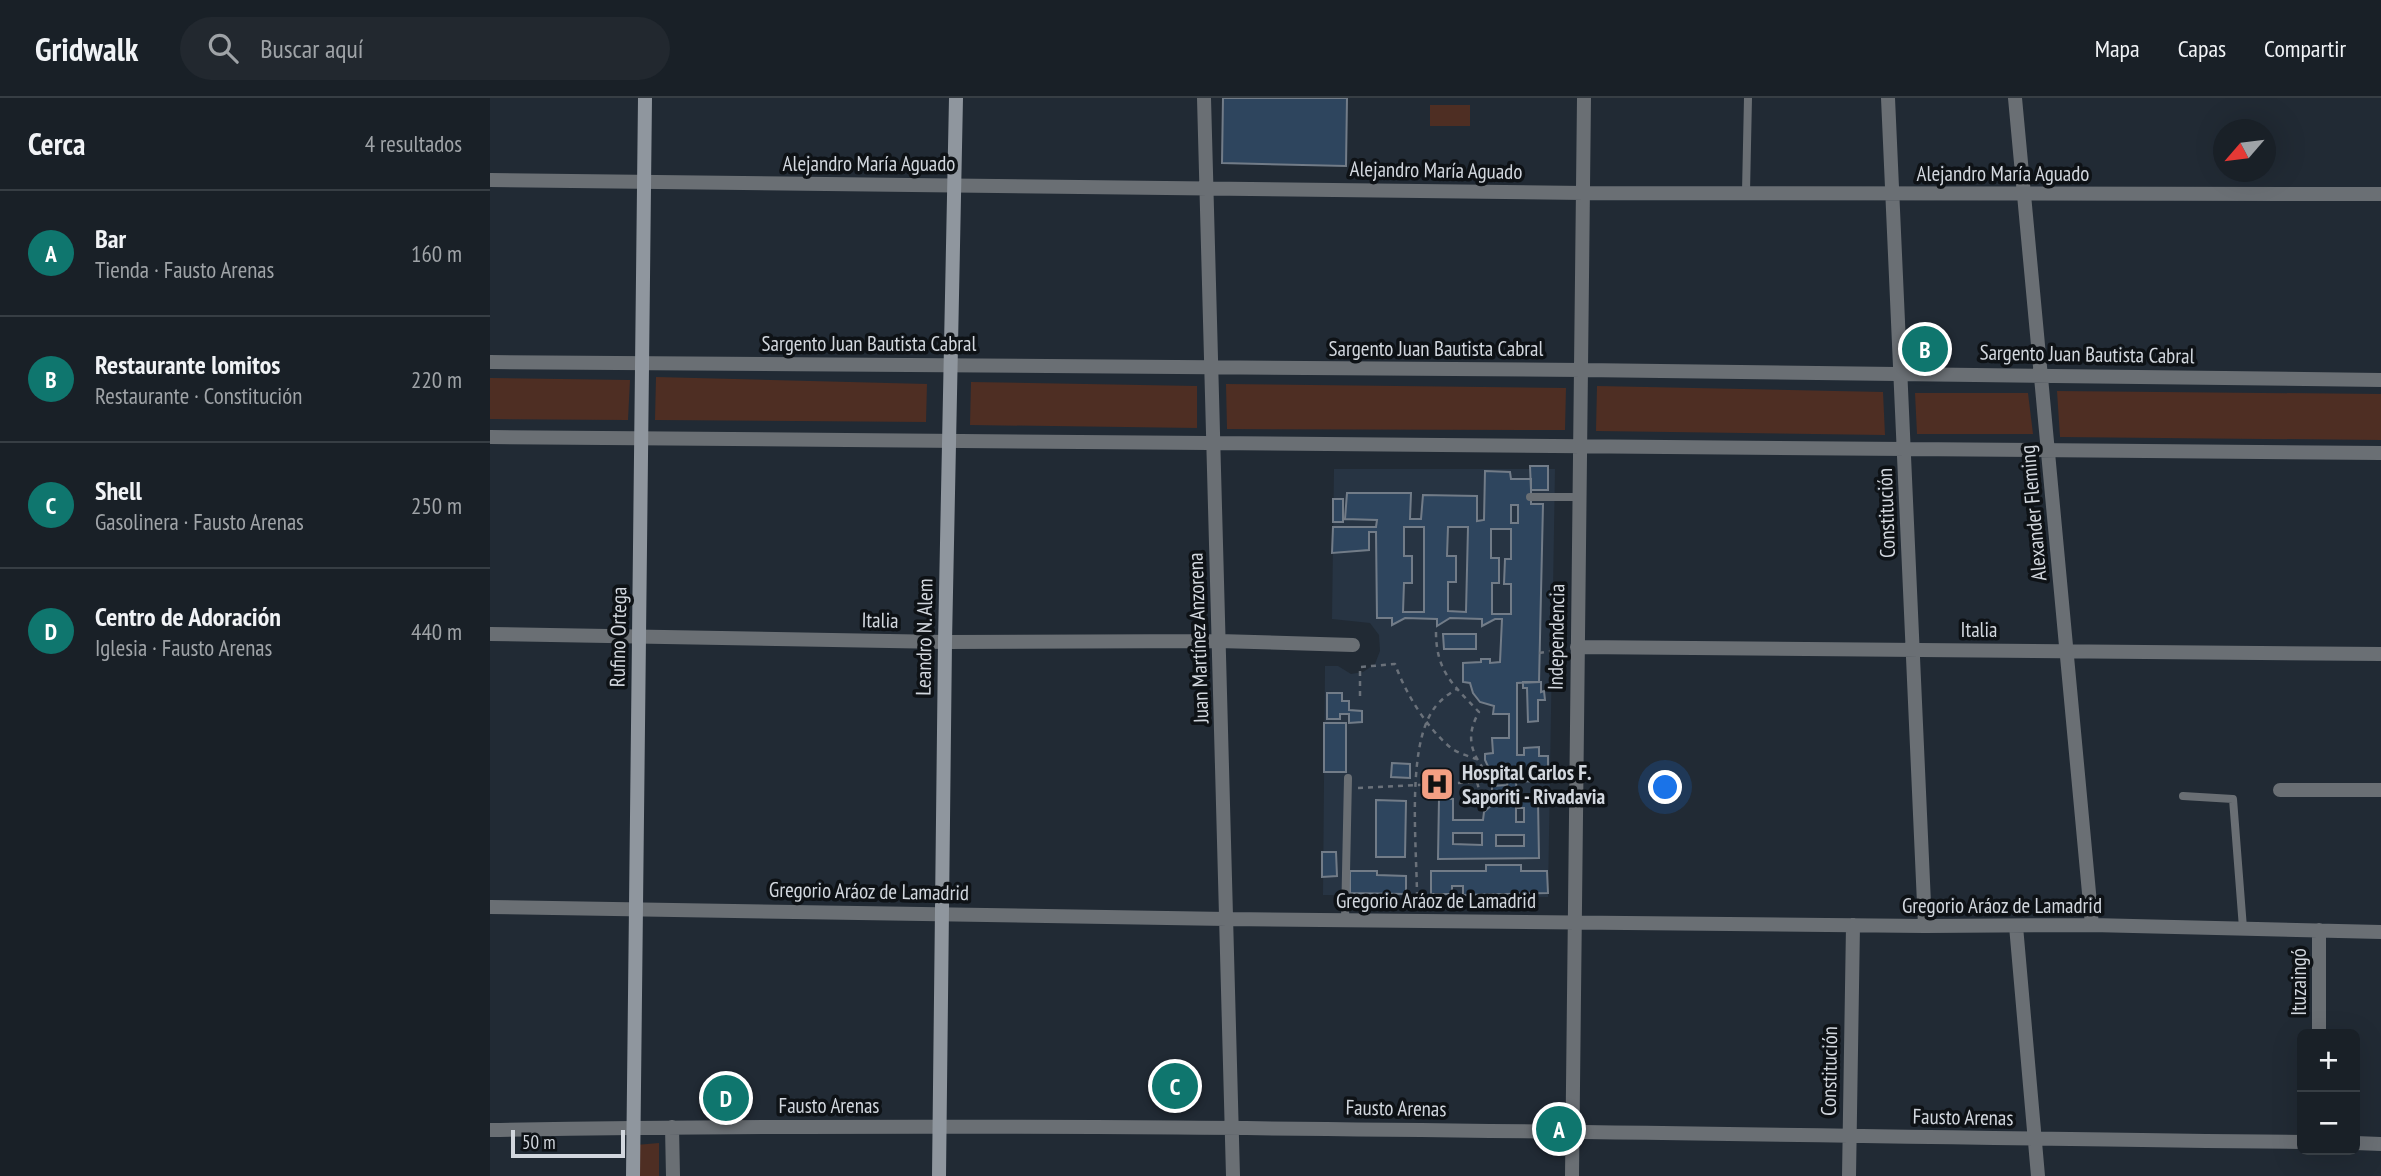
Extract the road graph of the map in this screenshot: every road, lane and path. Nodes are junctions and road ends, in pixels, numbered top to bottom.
1 (645, 98) edge
2 (956, 98) edge
3 (1204, 98) edge
4 (1584, 98) edge
5 (1748, 98) edge
6 (1888, 98) edge
7 (2015, 98) edge
8 (490, 180) edge
9 (645, 183) junction
10 (954, 185) junction
11 (1206, 187) junction
12 (1746, 192) junction
13 (1584, 193) junction
14 (1893, 193) junction
15 (2381, 194) edge
16 (2024, 195) junction
17 (490, 362) edge
18 (643, 362) junction
19 (951, 364) junction
20 (1211, 368) junction
21 (1582, 370) junction
22 (1902, 374) junction
23 (2042, 374) junction
24 (2381, 380) edge
25 (490, 437) edge
26 (642, 437) junction
27 (950, 441) junction
28 (1213, 442) junction
29 (1580, 446) junction
30 (1905, 450) junction
31 (2049, 451) junction
32 (2381, 453) edge
33 (1531, 497) dead end
34 (1579, 497) junction
35 (1436, 632) dead end
36 (490, 634) edge
37 (639, 636) junction
38 (1219, 641) junction
39 (945, 642) junction
40 (1353, 645) dead end
41 (1577, 647) junction
42 (1913, 649) junction
43 (2067, 650) junction
44 (1539, 653) dead end
45 (2381, 654) edge
46 (1457, 689) junction
47 (1360, 696) dead end
48 (1427, 721) junction
49 (1476, 760) junction
50 (1348, 778) dead end
51 (1477, 782) junction
52 (1416, 784) junction
53 (1348, 789) junction
54 (2280, 790) dead end
55 (2381, 790) edge
56 (2183, 796) dead end
57 (1483, 804) dead end
58 (490, 907) edge
59 (636, 909) junction
60 (943, 913) junction
61 (1227, 919) junction
62 (1345, 920) junction
63 (1417, 920) junction
64 (1574, 921) junction
65 (1853, 925) junction
66 (2092, 925) junction
67 (1925, 926) junction
68 (2016, 926) junction
69 (2243, 928) junction
70 (2319, 930) junction
71 (2381, 932) edge
72 (2319, 1029) edge
73 (940, 1125) junction
74 (1232, 1127) junction
75 (634, 1128) junction
76 (672, 1128) junction
77 (490, 1130) edge
78 (1573, 1131) junction
79 (1849, 1135) junction
80 (2035, 1139) junction
81 (2297, 1142) edge
82 (2360, 1143) edge
83 (2381, 1144) edge
84 (633, 1176) edge
85 (673, 1176) edge
86 (939, 1176) edge
87 (1233, 1176) edge
88 (1572, 1176) edge
89 (1849, 1176) edge
90 (2038, 1176) edge

1 - 9 street, Rufino Ortega
2 - 10 street, Leandro N. Alem
3 - 11 street, Juan Martínez Anzorena
4 - 13 street, Independencia
5 - 12 lane
6 - 14 street, Constitución
7 - 16 street, Alexander Fleming
8 - 9 street, Alejandro María Aguado
9 - 10 street, Alejandro María Aguado
9 - 18 street, Rufino Ortega
10 - 11 street, Alejandro María Aguado
10 - 19 street, Leandro N. Alem
11 - 13 street, Alejandro María Aguado
11 - 20 street, Juan Martínez Anzorena
12 - 13 street, Alejandro María Aguado
12 - 14 street, Alejandro María Aguado
13 - 21 street, Independencia
14 - 16 street, Alejandro María Aguado
14 - 22 street, Constitución
15 - 16 street, Alejandro María Aguado
16 - 23 street, Alexander Fleming
17 - 18 street, Sargento Juan Bautista Cabral
18 - 19 street, Sargento Juan Bautista Cabral
18 - 26 street, Rufino Ortega
19 - 20 street, Sargento Juan Bautista Cabral
19 - 27 street, Leandro N. Alem
20 - 21 street, Sargento Juan Bautista Cabral
20 - 28 street, Juan Martínez Anzorena
21 - 22 street, Sargento Juan Bautista Cabral
21 - 29 street, Independencia
22 - 23 street, Sargento Juan Bautista Cabral
22 - 30 street, Constitución
23 - 24 street, Sargento Juan Bautista Cabral
23 - 31 street, Alexander Fleming
25 - 26 street
26 - 27 street
26 - 37 street, Rufino Ortega
27 - 28 street
27 - 39 street, Leandro N. Alem
28 - 29 street
28 - 38 street, Juan Martínez Anzorena
29 - 30 street
29 - 34 street, Independencia
30 - 31 street
30 - 42 street, Constitución
31 - 32 street
31 - 43 street, Alexander Fleming
33 - 34 lane
34 - 41 street, Independencia
35 - 46 path
36 - 37 street, Italia
37 - 39 street, Italia
37 - 59 street, Rufino Ortega
38 - 39 street, Italia
38 - 40 street, Italia
38 - 61 street, Juan Martínez Anzorena
39 - 60 street, Leandro N. Alem
41 - 42 street, Italia
41 - 44 path
41 - 64 street, Independencia
42 - 43 street, Italia
42 - 67 street, Constitución
43 - 45 street, Italia
43 - 66 street, Alexander Fleming
46 - 48 path
46 - 49 path
47 - 48 path
48 - 49 path
48 - 52 path
49 - 51 path
50 - 53 lane
51 - 52 path
51 - 57 path
52 - 53 path
52 - 63 path
53 - 62 lane
54 - 55 street
56 - 69 lane
58 - 59 street, Gregorio Aráoz de Lamadrid
59 - 60 street, Gregorio Aráoz de Lamadrid
59 - 75 street, Rufino Ortega
60 - 61 street, Gregorio Aráoz de Lamadrid
60 - 73 street, Leandro N. Alem
61 - 62 street, Gregorio Aráoz de Lamadrid
61 - 74 street, Juan Martínez Anzorena
62 - 63 street, Gregorio Aráoz de Lamadrid
63 - 64 street, Gregorio Aráoz de Lamadrid
64 - 65 street, Gregorio Aráoz de Lamadrid
64 - 78 street, Independencia
65 - 67 street, Gregorio Aráoz de Lamadrid
65 - 79 street, Constitución
66 - 68 street, Gregorio Aráoz de Lamadrid
66 - 69 street, Gregorio Aráoz de Lamadrid
67 - 68 street, Gregorio Aráoz de Lamadrid
68 - 80 street
69 - 70 street, Gregorio Aráoz de Lamadrid
70 - 71 street, Gregorio Aráoz de Lamadrid
70 - 72 street, Ituzaingó
73 - 74 street, Fausto Arenas
73 - 76 street, Fausto Arenas
73 - 86 street, Leandro N. Alem
74 - 78 street, Fausto Arenas
74 - 87 street, Juan Martínez Anzorena
75 - 76 street, Fausto Arenas
75 - 77 street, Fausto Arenas
75 - 84 street, Rufino Ortega
76 - 85 street
78 - 79 street, Fausto Arenas
78 - 88 street, Independencia
79 - 80 street, Fausto Arenas
79 - 89 street, Constitución
80 - 81 street, Fausto Arenas
80 - 90 street
82 - 83 street

